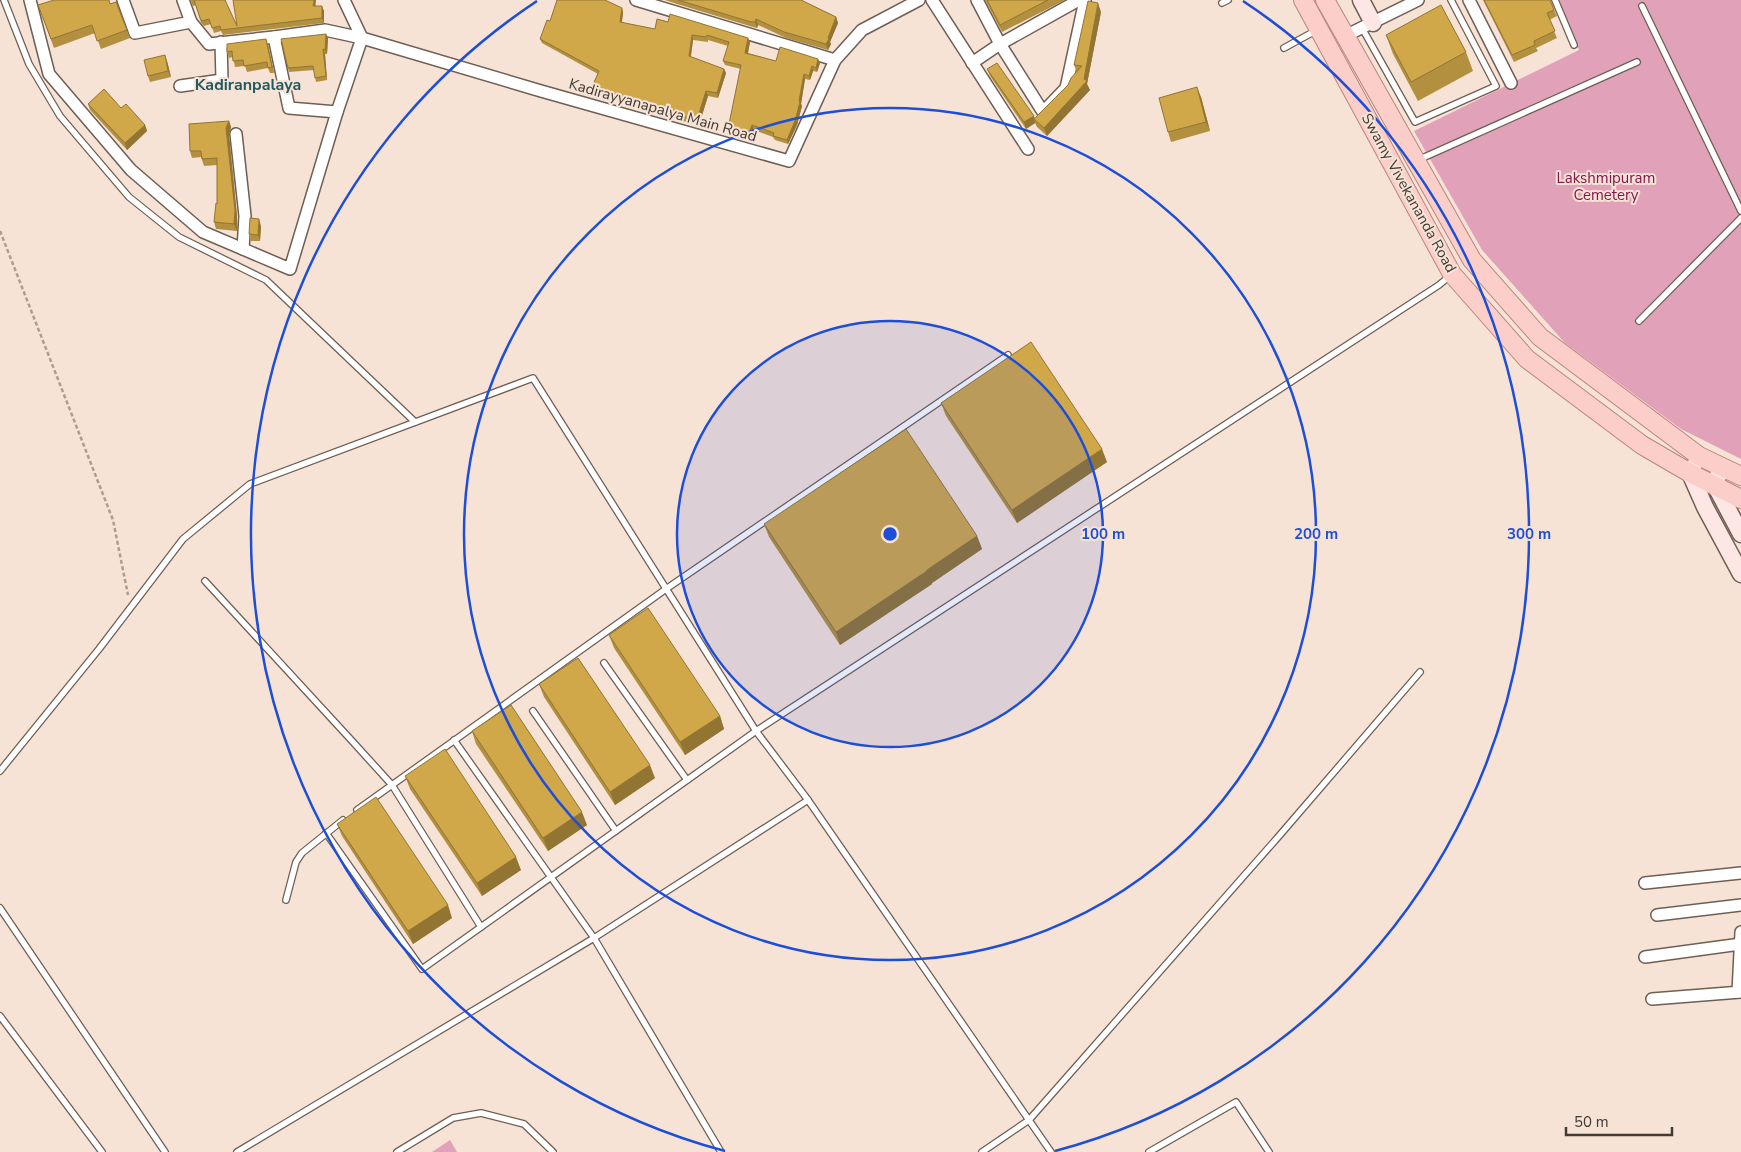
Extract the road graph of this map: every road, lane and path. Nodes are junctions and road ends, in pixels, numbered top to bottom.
1 (4, 0) edge
2 (30, 0) edge
3 (123, 0) edge
4 (183, 0) edge
5 (344, 0) edge
6 (636, 0) edge
7 (919, 0) edge
8 (932, 0) edge
9 (977, 0) edge
10 (1079, 0) edge
11 (1085, 0) edge
12 (1228, 0) edge
13 (1303, 0) edge
14 (1325, 0) edge
15 (1361, 0) edge
16 (1418, 0) edge
17 (1451, 0) edge
18 (1469, 0) edge
19 (1555, 0) edge
20 (1222, 3) dead end
21 (1642, 6) dead end
22 (191, 22) junction
23 (1368, 25) junction
24 (1319, 29) junction
25 (1345, 36) junction
26 (274, 37) junction
27 (362, 38) junction
28 (221, 42) junction
29 (1000, 44) junction
30 (1574, 45) dead end
31 (1284, 48) dead end
32 (835, 60) junction
33 (1637, 62) dead end
34 (972, 63) junction
35 (1511, 83) dead end
36 (180, 86) dead end
37 (337, 112) junction
38 (236, 134) dead end
39 (1028, 150) dead end
40 (1416, 161) junction
41 (1741, 211) edge
42 (1741, 218) edge
43 (0, 231) edge
44 (242, 249) junction
45 (1452, 274) junction
46 (1640, 321) dead end
47 (1008, 356) edge
48 (415, 422) junction
49 (1699, 456) junction
50 (1721, 468) junction
51 (1690, 473) junction
52 (1741, 476) edge
53 (1715, 485) junction
54 (1741, 499) edge
55 (1741, 534) edge
56 (1741, 574) edge
57 (205, 581) dead end
58 (666, 589) junction
59 (126, 614) junction
60 (604, 662) dead end
61 (1420, 672) dead end
62 (533, 711) dead end
63 (756, 731) junction
64 (454, 740) junction
65 (0, 771) edge
66 (687, 780) junction
67 (392, 785) junction
68 (808, 800) junction
69 (355, 812) edge
70 (348, 817) edge
71 (616, 831) junction
72 (326, 833) junction
73 (1741, 873) edge
74 (551, 877) junction
75 (1645, 883) dead end
76 (286, 900) dead end
77 (1741, 905) edge
78 (0, 908) edge
79 (1657, 915) dead end
80 (481, 926) junction
81 (1741, 932) edge
82 (594, 938) junction
83 (1741, 944) edge
84 (1645, 957) dead end
85 (1740, 992) edge
86 (1652, 999) dead end
87 (0, 1016) edge
88 (1029, 1120) junction
89 (102, 1152) edge
90 (165, 1152) edge
91 (236, 1152) edge
92 (397, 1152) edge
93 (553, 1152) edge
94 (720, 1152) edge
95 (982, 1152) edge
96 (1051, 1152) edge
97 (1149, 1152) edge
98 (1269, 1152) edge

1 - 48 lane
2 - 44 street
3 - 22 street
4 - 22 street
5 - 27 street
6 - 32 street
7 - 32 street, Kadirayyanapalya Main Road
8 - 34 street
9 - 29 street
10 - 29 street
11 - 29 street
12 - 20 lane
13 - 24 main road, Swamy Vivekananda Road
14 - 25 main road, Swamy Vivekananda Road
15 - 23 main road
16 - 23 street
17 - 23 lane
18 - 35 street
19 - 30 lane
21 - 41 lane
22 - 28 street
23 - 25 street
24 - 31 lane
24 - 45 main road, Swamy Vivekananda Road
25 - 40 main road, Swamy Vivekananda Road
26 - 27 street
26 - 28 street
26 - 37 street
27 - 32 street, Kadirayyanapalya Main Road
27 - 37 street
28 - 36 street
29 - 34 street
33 - 40 lane
34 - 39 street
37 - 44 street
38 - 44 street
40 - 49 main road, Swamy Vivekananda Road
42 - 46 lane
43 - 59 path
45 - 51 main road, Swamy Vivekananda Road
45 - 63 lane
47 - 58 lane
48 - 58 lane
48 - 59 lane
49 - 50 main road, Swamy Vivekananda Road
49 - 51 main road
50 - 52 main road, Swamy Vivekananda Road
50 - 53 main road
51 - 53 main road, Swamy Vivekananda Road
51 - 56 main road
53 - 54 main road, Swamy Vivekananda Road
53 - 55 main road
57 - 67 lane
58 - 63 lane
58 - 64 lane
59 - 65 lane
60 - 66 lane
61 - 88 lane
62 - 71 lane
63 - 66 lane
63 - 68 lane
64 - 67 lane
64 - 74 lane
66 - 71 lane
67 - 69 lane
67 - 80 lane
68 - 82 lane
68 - 88 lane
70 - 72 lane
71 - 74 lane
72 - 76 lane
72 - 80 lane
73 - 75 street
74 - 80 lane
74 - 82 lane
77 - 79 street
78 - 90 lane
81 - 83 street
82 - 91 lane
82 - 94 lane
83 - 84 street
83 - 85 street
85 - 86 street
87 - 89 lane
88 - 95 lane
88 - 96 lane
92 - 93 lane
97 - 98 lane

